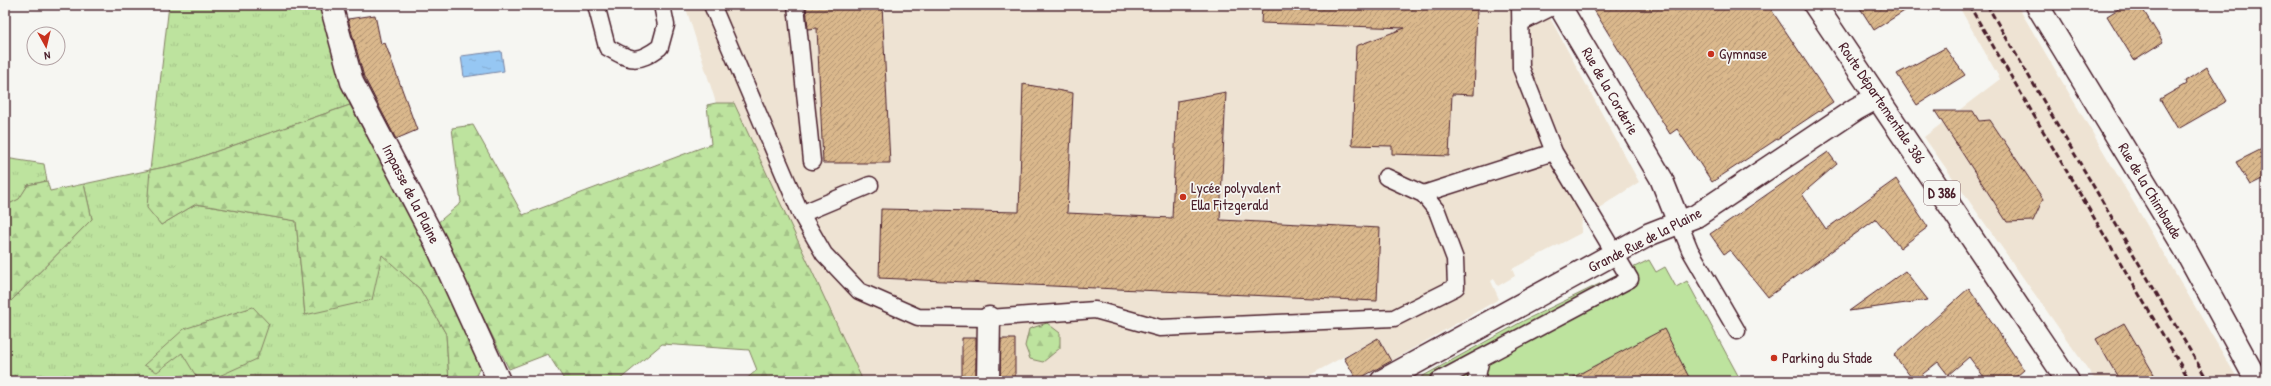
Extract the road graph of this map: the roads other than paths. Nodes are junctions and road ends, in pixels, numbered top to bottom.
1 (331, 5) edge
2 (596, 5) edge
3 (662, 5) edge
4 (712, 5) edge
5 (796, 5) edge
6 (1520, 5) edge
7 (1556, 5) edge
8 (1559, 5) edge
9 (1815, 5) edge
10 (2037, 5) edge
11 (1520, 23) junction
12 (1878, 97) junction
13 (1554, 152) junction
14 (812, 162) dead end
15 (1386, 177) dead end
16 (870, 185) dead end
17 (1423, 194) junction
18 (801, 214) junction
19 (1679, 223) junction
20 (1615, 253) junction
21 (989, 318) junction
22 (1736, 332) dead end
23 (1481, 358) junction
24 (499, 381) edge
25 (988, 381) edge
26 (1382, 381) edge
27 (1438, 381) edge
28 (1476, 381) edge
29 (2068, 381) edge
30 (2257, 381) edge

1 - 24 street, Impasse de la Plaine
2 - 3 lane
4 - 18 lane
5 - 14 lane
6 - 11 lane
7 - 11 lane
8 - 19 street, Rue de la Corderie
9 - 12 street, Route Départementale 386 / D 386
10 - 30 street, Rue de la Chimbaude
11 - 13 lane
12 - 19 street, Grande Rue de la Plaine
12 - 29 street, Route Départementale 386 / D 386
13 - 17 lane
13 - 20 lane
15 - 17 lane
16 - 18 lane
17 - 21 lane
18 - 21 lane
19 - 20 street, Grande Rue de la Plaine
19 - 22 lane
20 - 23 lane
20 - 26 street, Grande Rue de la Plaine
21 - 25 street
23 - 27 lane
23 - 28 lane

